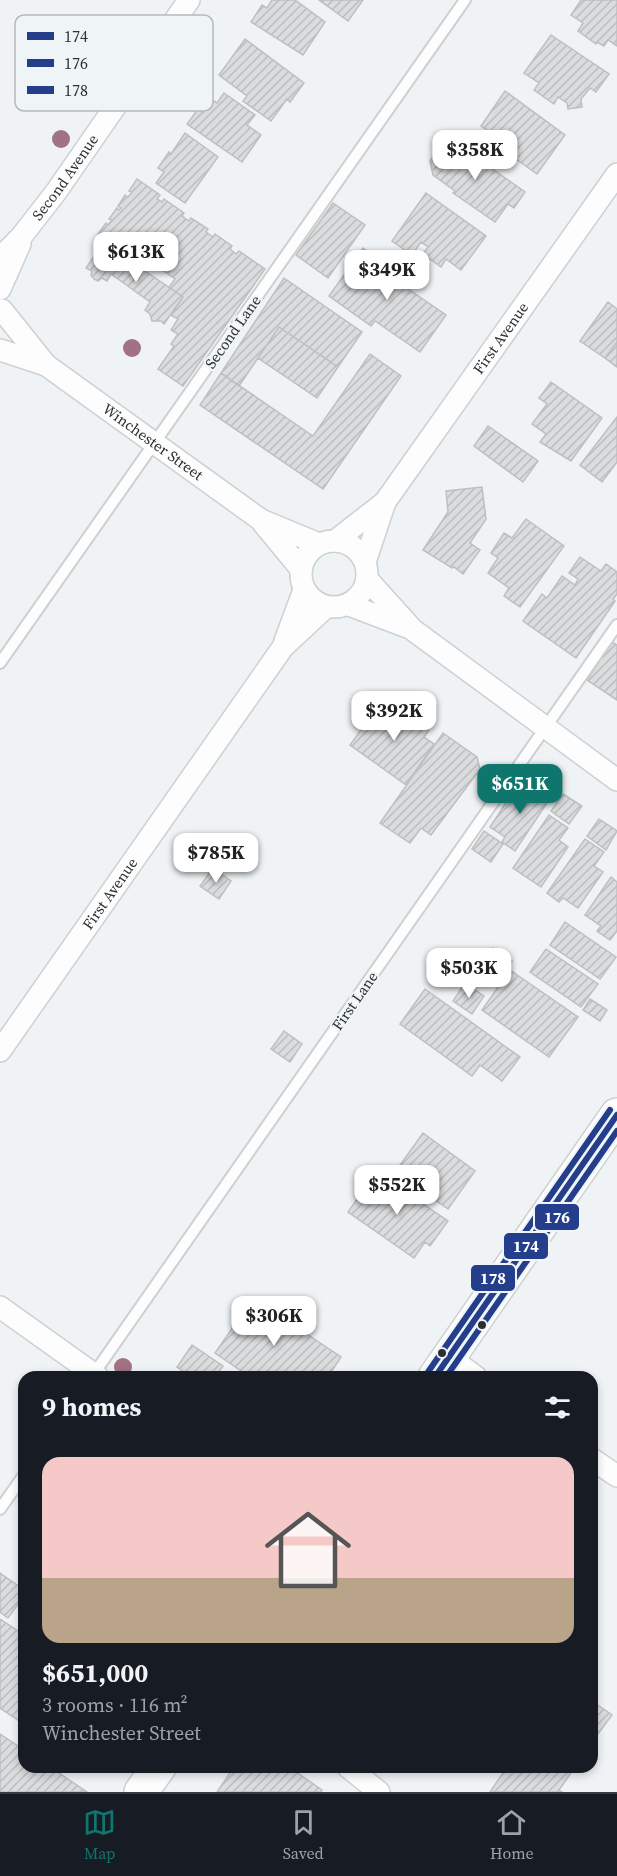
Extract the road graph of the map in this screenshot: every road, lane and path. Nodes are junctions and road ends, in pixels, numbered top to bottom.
1 (189, 0) edge
2 (465, 0) edge
3 (179, 15) edge
4 (112, 111) edge
5 (617, 174) edge
6 (21, 237) junction
7 (0, 258) edge
8 (0, 305) edge
9 (0, 350) edge
10 (46, 365) junction
11 (155, 443) junction
12 (385, 502) junction
13 (261, 520) junction
14 (327, 543) junction
15 (301, 569) junction
16 (366, 570) junction
17 (304, 590) junction
18 (349, 605) junction
19 (326, 607) junction
20 (617, 625) edge
21 (413, 630) junction
22 (283, 647) junction
23 (0, 663) edge
24 (546, 728) junction
25 (617, 780) edge
26 (0, 1051) edge
27 (617, 1115) edge
28 (0, 1307) edge
29 (442, 1367) edge
30 (88, 1371) edge
31 (98, 1371) edge
32 (598, 1463) edge
33 (617, 1476) edge
34 (18, 1484) edge
35 (0, 1509) edge
36 (155, 1773) edge
37 (355, 1773) edge
38 (141, 1792) edge
39 (379, 1792) edge

1 - 3 street, Second Avenue
2 - 11 lane, Second Lane
4 - 6 street, Second Avenue
5 - 12 street, First Avenue
6 - 7 street, Second Avenue
6 - 8 street, Second Avenue
8 - 10 street, Winchester Street
9 - 10 street, Winchester Street
10 - 11 street, Winchester Street
11 - 13 street, Winchester Street
11 - 23 lane, Second Lane
12 - 14 street, First Avenue
12 - 16 street, First Avenue
13 - 14 street, Winchester Street
13 - 15 street, Winchester Street
14 - 15 street
14 - 16 street
15 - 17 street
16 - 18 street
16 - 21 street
17 - 19 street
17 - 22 street, First Avenue
18 - 19 street
18 - 21 street
19 - 22 street, First Avenue
20 - 24 lane, First Lane
21 - 24 street
22 - 26 street, First Avenue
24 - 25 street
24 - 31 lane, First Lane
27 - 29 main road
28 - 30 street
32 - 33 street
34 - 35 lane
36 - 38 main road
37 - 39 street

